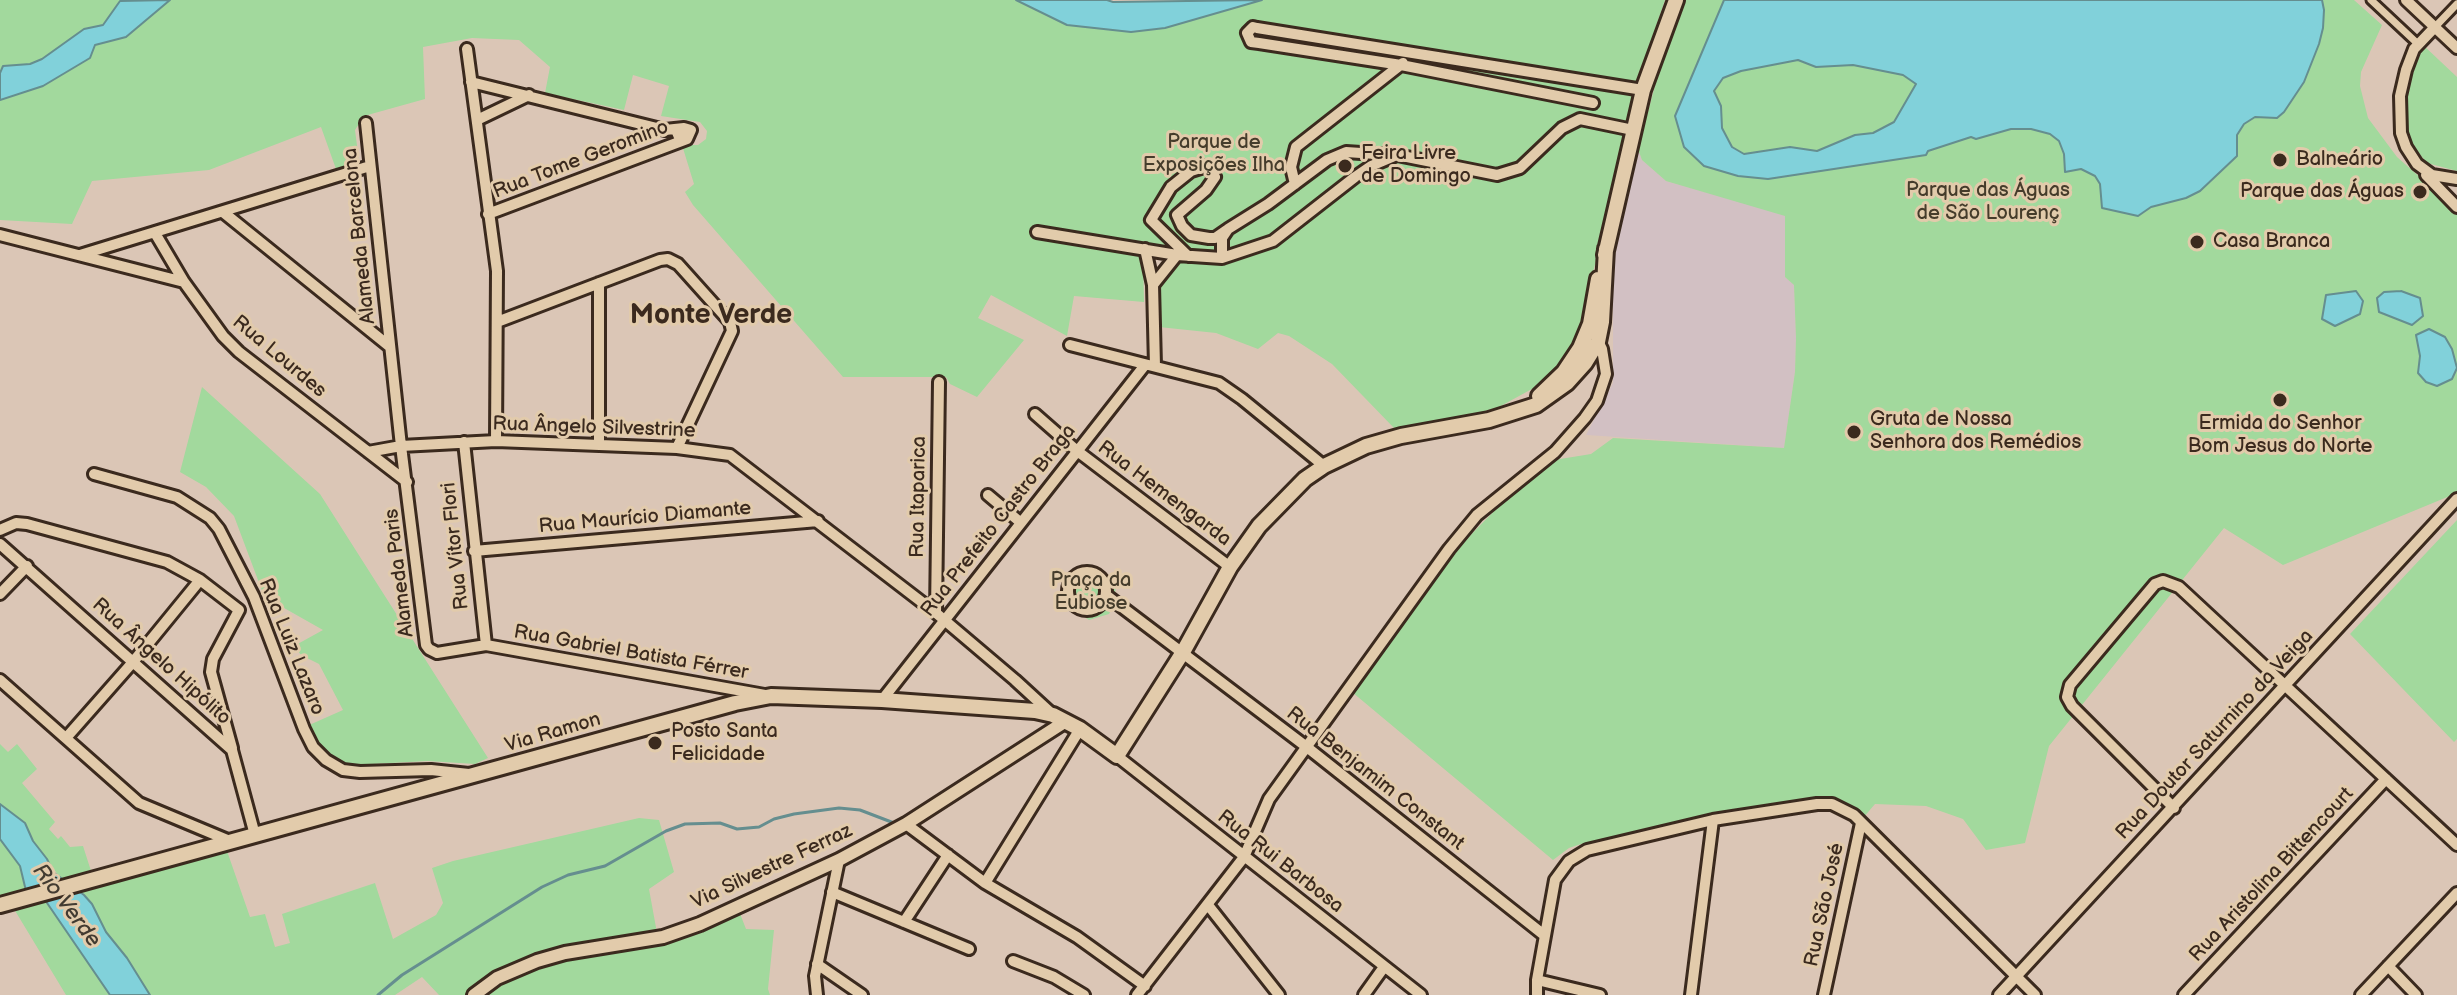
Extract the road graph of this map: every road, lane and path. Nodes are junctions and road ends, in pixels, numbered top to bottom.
1 (1676, 0) edge
2 (2371, 0) edge
3 (2406, 0) edge
4 (2457, 4) edge
5 (2435, 27) junction
6 (2418, 44) junction
7 (2457, 48) edge
8 (467, 49) dead end
9 (1412, 54) junction
10 (1401, 65) junction
11 (471, 82) junction
12 (1643, 90) junction
13 (529, 95) junction
14 (1593, 103) dead end
15 (477, 120) junction
16 (366, 123) dead end
17 (1633, 130) junction
18 (1397, 155) junction
19 (2417, 164) junction
20 (370, 166) junction
21 (2457, 179) edge
22 (1295, 184) junction
23 (2457, 207) edge
24 (223, 212) junction
25 (488, 214) junction
26 (1228, 229) junction
27 (1037, 232) dead end
28 (155, 233) junction
29 (0, 235) edge
30 (1145, 249) junction
31 (1606, 249) junction
32 (80, 255) junction
33 (1182, 256) junction
34 (1222, 258) junction
35 (184, 282) junction
36 (599, 283) junction
37 (1153, 285) junction
38 (497, 322) junction
39 (1590, 324) junction
40 (1598, 342) junction
41 (1070, 345) dead end
42 (389, 346) junction
43 (1150, 365) junction
44 (939, 382) dead end
45 (1035, 414) dead end
46 (1507, 414) junction
47 (496, 441) junction
48 (464, 442) junction
49 (599, 444) junction
50 (401, 446) junction
51 (677, 448) junction
52 (1076, 450) junction
53 (368, 452) junction
54 (1324, 466) junction
55 (94, 474) dead end
56 (407, 482) junction
57 (988, 495) dead end
58 (2457, 499) edge
59 (818, 521) junction
60 (1020, 522) junction
61 (0, 530) edge
62 (0, 544) edge
63 (474, 551) junction
64 (27, 566) junction
65 (1230, 567) junction
66 (200, 580) junction
67 (0, 594) edge
68 (1106, 595) dead end
69 (259, 608) junction
70 (239, 610) junction
71 (940, 617) junction
72 (486, 645) junction
73 (1183, 652) junction
74 (133, 662) junction
75 (0, 680) edge
76 (2285, 687) junction
77 (771, 696) junction
78 (882, 700) junction
79 (1060, 718) junction
80 (1080, 729) junction
81 (66, 738) junction
82 (1308, 748) junction
83 (232, 750) junction
84 (1117, 756) junction
85 (479, 775) junction
86 (2386, 779) junction
87 (2174, 808) junction
88 (1713, 820) junction
89 (1861, 823) junction
90 (906, 824) junction
91 (255, 835) junction
92 (230, 841) junction
93 (2457, 845) edge
94 (948, 855) junction
95 (1244, 857) junction
96 (839, 860) junction
97 (985, 883) junction
98 (832, 892) junction
99 (2457, 893) edge
100 (3, 904) edge
101 (1208, 905) junction
102 (904, 922) junction
103 (1544, 935) junction
104 (969, 949) dead end
105 (1013, 961) dead end
106 (817, 964) junction
107 (2388, 966) junction
108 (1384, 967) junction
109 (2015, 976) junction
110 (1537, 980) junction
111 (1145, 986) junction
112 (474, 995) edge
113 (817, 995) edge
114 (862, 995) edge
115 (1084, 995) edge
116 (1137, 995) edge
117 (1279, 995) edge
118 (1364, 995) edge
119 (1421, 995) edge
120 (1537, 995) edge
121 (1600, 995) edge
122 (1691, 995) edge
123 (1824, 995) edge
124 (1999, 995) edge
125 (2035, 995) edge
126 (2184, 995) edge
127 (2361, 995) edge
128 (2416, 995) edge

1 - 12 main road
2 - 6 street
3 - 5 street
4 - 5 street
5 - 6 street
5 - 7 street
6 - 19 street
8 - 11 street
9 - 10 street
9 - 10 street
9 - 12 street
10 - 14 street
10 - 22 street
11 - 13 street
11 - 15 street
12 - 17 main road
13 - 15 street
13 - 25 street, Rua Tome Geromino
15 - 25 street
16 - 20 street, Alameda Barcelona
17 - 18 street
17 - 31 main road
18 - 22 street
18 - 34 street
19 - 21 street
19 - 23 street
20 - 24 street
20 - 42 street, Alameda Barcelona
22 - 26 street
24 - 28 street
24 - 42 street
25 - 38 street
26 - 33 street
26 - 34 street
27 - 30 street
28 - 32 street
28 - 35 street, Rua Lourdes
29 - 32 street
30 - 33 street
30 - 37 street
31 - 39 main road
31 - 40 main road
32 - 35 street
33 - 34 street
33 - 37 street
35 - 53 street, Rua Lourdes
36 - 38 street
36 - 49 street
36 - 51 street
37 - 43 street
38 - 47 street
39 - 40 street
39 - 46 main road
40 - 46 main road
40 - 82 street
41 - 43 street
42 - 50 street, Alameda Barcelona
43 - 52 street, Rua Prefeito Castro Braga
43 - 54 street
44 - 71 street, Rua Itaparica
45 - 52 street, Rua Hemengarda
46 - 54 main road
47 - 48 street, Rua Ângelo Silvestrine
47 - 49 street, Rua Ângelo Silvestrine
48 - 50 street, Rua Ângelo Silvestrine
48 - 63 street, Rua Vítor Flori
49 - 51 street, Rua Ângelo Silvestrine
50 - 53 street, Rua Ângelo Silvestrine
50 - 56 street, Alameda Paris
51 - 59 street, Rua Ângelo Silvestrine
52 - 60 street, Rua Prefeito Castro Braga
52 - 65 street, Rua Hemengarda
53 - 56 street, Rua Lourdes
54 - 65 main road
55 - 69 street, Rua Luiz Lazaro
56 - 72 street, Alameda Paris
57 - 60 street
58 - 76 street, Rua Doutor Saturnino da Veiga
59 - 63 street, Rua Maurício Diamante
59 - 71 street
60 - 71 street, Rua Prefeito Castro Braga
61 - 66 street
62 - 64 street, Rua Ângelo Hipólito
63 - 72 street, Rua Vítor Flori
64 - 67 street
64 - 74 street, Rua Ângelo Hipólito
65 - 73 main road
66 - 70 street
66 - 74 street
68 - 73 street, Rua Benjamim Constant
69 - 70 street
69 - 85 street, Rua Luiz Lazaro
70 - 83 street
71 - 78 street, Rua Prefeito Castro Braga
71 - 79 street
72 - 77 street, Rua Gabriel Batista Férrer
73 - 82 street, Rua Benjamim Constant
73 - 84 main road
74 - 81 street
74 - 83 street, Rua Ângelo Hipólito
75 - 81 street
76 - 86 street
76 - 87 street, Rua Doutor Saturnino da Veiga
76 - 87 street
77 - 78 main road, Via Ramon
77 - 85 main road, Via Ramon
78 - 79 main road, Via Ramon
79 - 80 main road, Via Ramon
79 - 90 street, Via Silvestre Ferraz
80 - 84 main road, Via Ramon
80 - 97 street
81 - 92 street
82 - 95 street
82 - 103 street, Rua Benjamim Constant
83 - 91 street, Rua Ângelo Hipólito
84 - 95 street, Rua Rui Barbosa
85 - 91 main road, Via Ramon
86 - 93 street
86 - 126 street, Rua Aristolina Bittencourt
87 - 109 street, Rua Doutor Saturnino da Veiga
88 - 89 street
88 - 103 street
88 - 122 street
89 - 109 street
89 - 123 street, Rua São José
90 - 94 street
90 - 96 street, Via Silvestre Ferraz
91 - 92 main road, Via Ramon
92 - 100 main road, Via Ramon
94 - 97 street
94 - 102 street
95 - 101 street
95 - 108 street, Rua Rui Barbosa
96 - 98 street
96 - 112 street, Via Silvestre Ferraz
97 - 111 street
98 - 102 street
98 - 106 street
99 - 107 street
101 - 111 street
101 - 117 street
102 - 104 street
103 - 110 street
105 - 115 street
106 - 113 street
106 - 114 street
107 - 127 street
107 - 128 street
108 - 118 street
108 - 119 street, Rua Rui Barbosa
109 - 124 street, Rua Doutor Saturnino da Veiga
109 - 125 street
110 - 120 street
110 - 121 street
111 - 116 street

